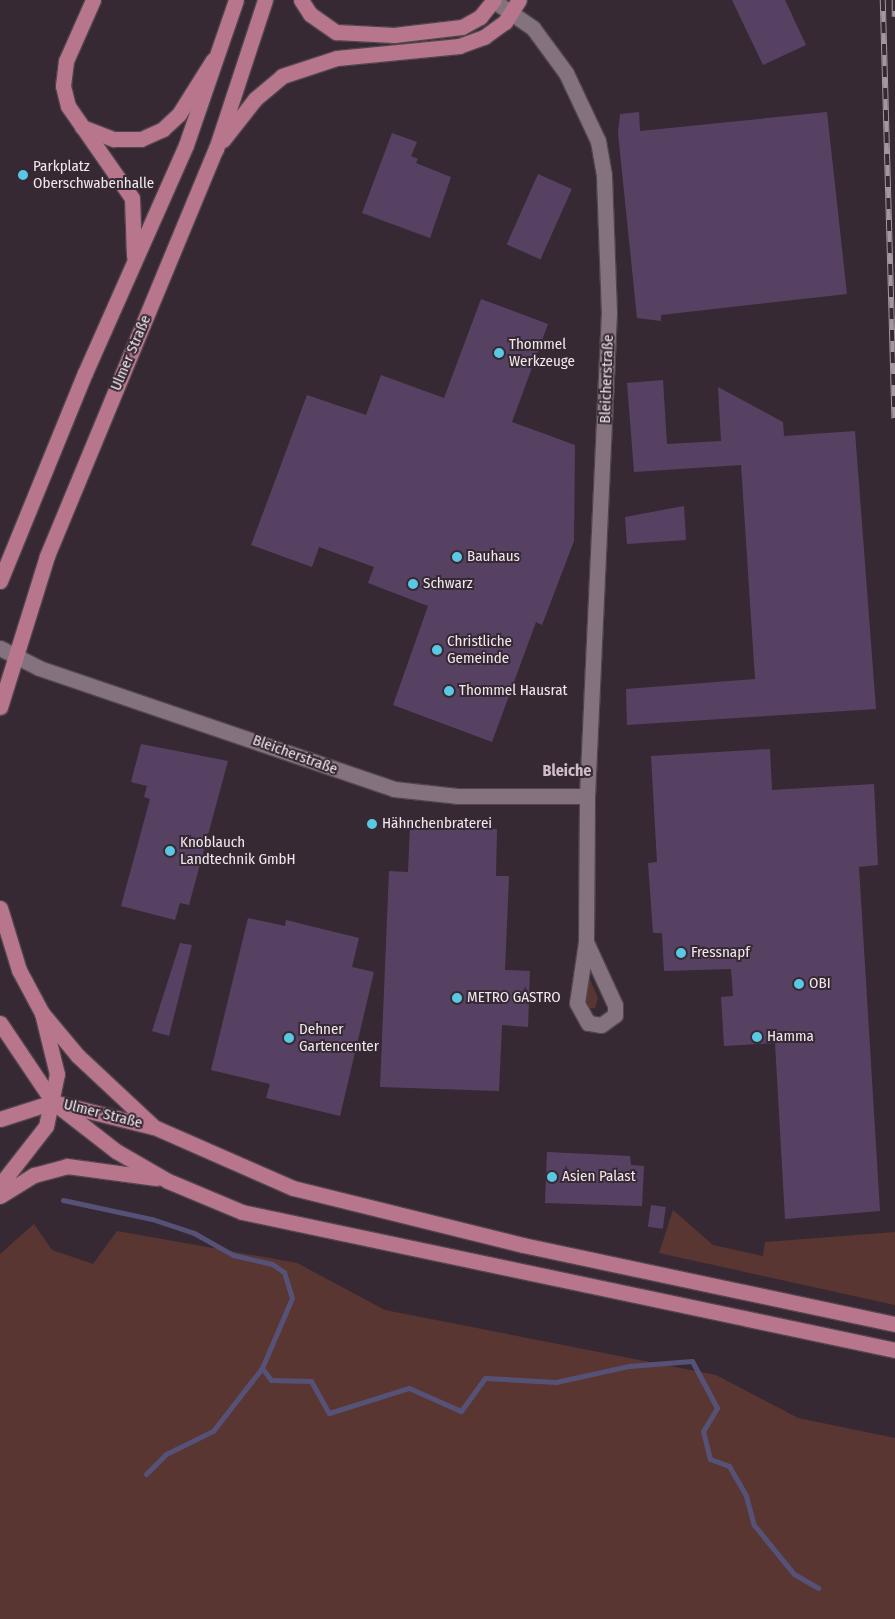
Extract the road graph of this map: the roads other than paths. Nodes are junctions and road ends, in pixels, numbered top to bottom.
1 (93, 0) edge
2 (236, 0) edge
3 (265, 0) edge
4 (301, 0) edge
5 (494, 1) edge
6 (516, 6) edge
7 (223, 47) junction
8 (82, 127) junction
9 (216, 149) junction
10 (135, 260) junction
11 (0, 581) edge
12 (0, 648) edge
13 (14, 658) junction
14 (0, 707) edge
15 (587, 796) junction
16 (0, 908) edge
17 (586, 942) junction
18 (42, 1013) junction
19 (0, 1024) edge
20 (53, 1102) junction
21 (0, 1119) edge
22 (154, 1127) junction
23 (168, 1181) junction
24 (0, 1185) edge
25 (0, 1196) edge
26 (895, 1324) edge
27 (895, 1350) edge

1 - 8 main road
2 - 7 main road
3 - 9 main road, Ulmer Straße
4 - 5 main road
5 - 6 street, Bleicherstraße
6 - 9 main road
6 - 15 street, Bleicherstraße
7 - 8 main road
7 - 10 main road
8 - 10 main road
9 - 13 main road, Ulmer Straße
10 - 11 main road
12 - 13 street, Bleicherstraße
13 - 14 main road, Ulmer Straße
13 - 15 street, Bleicherstraße
15 - 17 street, Bleicherstraße
16 - 18 main road, Ulmer Straße
17 - 17 street, Bleicherstraße
18 - 20 main road, Ulmer Straße
18 - 22 main road
19 - 20 main road
20 - 21 main road, Ulmer Straße
20 - 22 main road, Ulmer Straße
20 - 23 main road
20 - 24 main road, Ulmer Straße
22 - 26 main road
23 - 25 main road
23 - 27 main road

